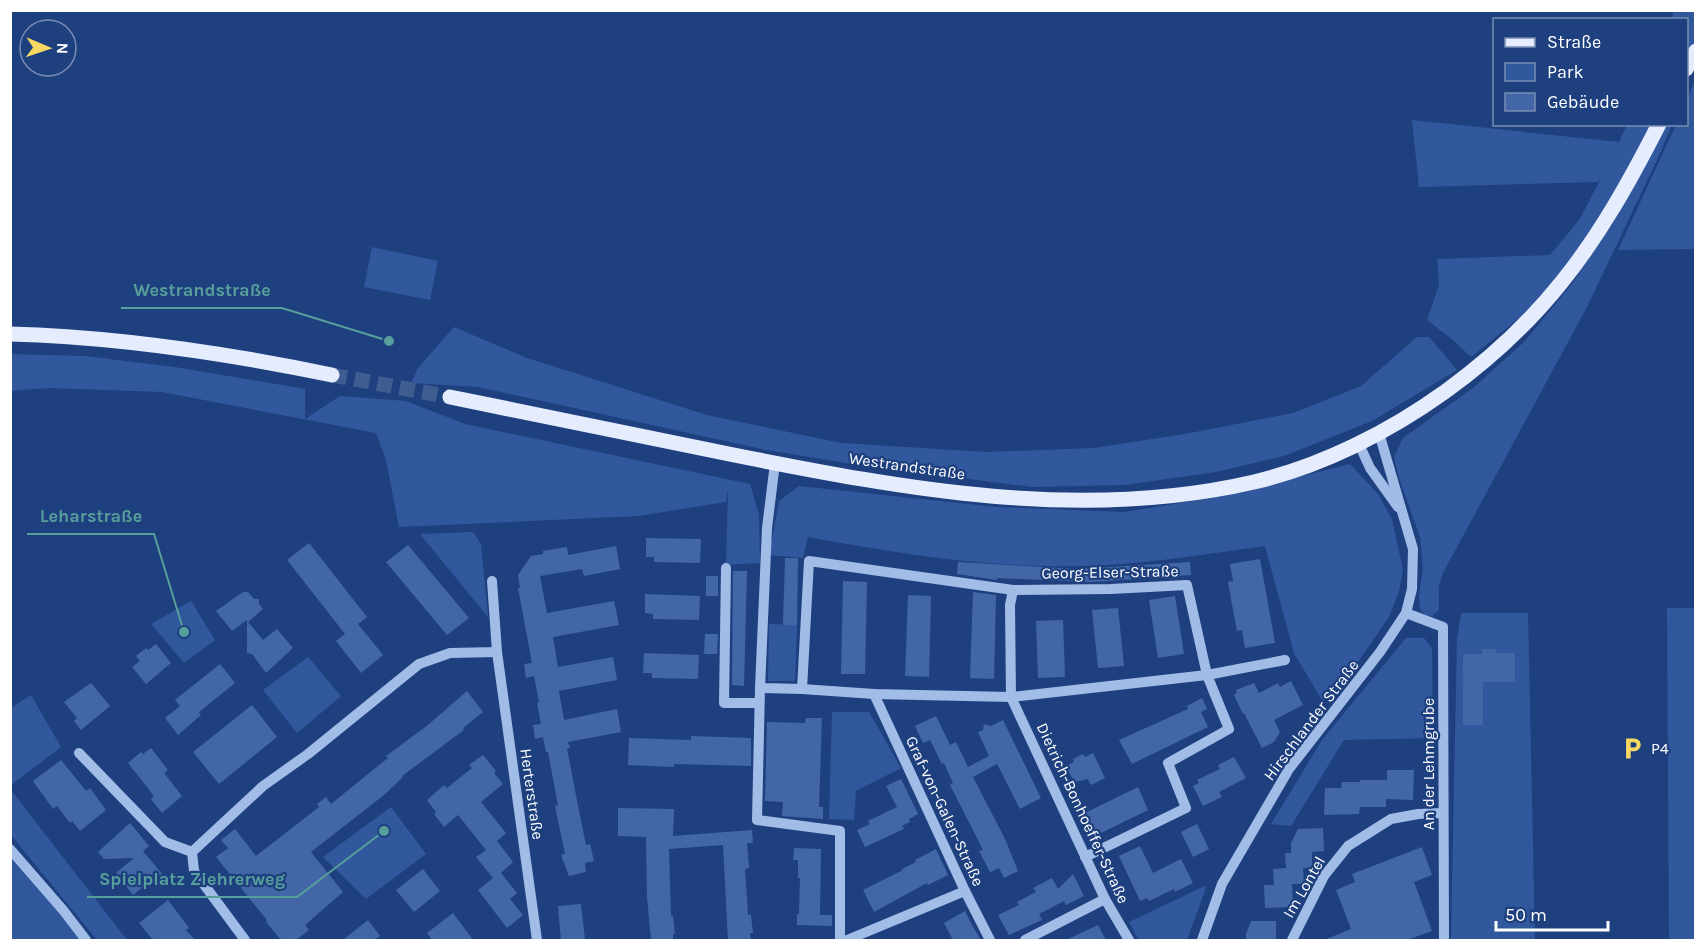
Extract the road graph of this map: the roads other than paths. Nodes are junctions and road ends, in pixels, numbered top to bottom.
1 (1695, 51) edge
2 (1688, 65) edge
3 (1658, 126) edge
4 (10, 334) edge
5 (332, 375) tunnel mouth
6 (450, 397) tunnel mouth
7 (1379, 433) junction
8 (1359, 444) junction
9 (776, 463) junction
10 (1402, 513) junction
11 (726, 568) dead end
12 (492, 581) dead end
13 (1013, 590) junction
14 (1406, 613) junction
15 (498, 652) junction
16 (1285, 660) dead end
17 (1207, 675) junction
18 (760, 688) junction
19 (802, 689) junction
20 (874, 694) junction
21 (1011, 697) junction
22 (759, 703) junction
23 (79, 753) dead end
24 (1443, 813) junction
25 (10, 849) edge
26 (192, 852) junction
27 (1084, 856) junction
28 (965, 891) junction
29 (1105, 899) junction
30 (86, 940) edge
31 (245, 940) edge
32 (537, 940) edge
33 (840, 940) edge
34 (847, 940) edge
35 (990, 940) edge
36 (1025, 940) edge
37 (1129, 940) edge
38 (1202, 940) edge
39 (1292, 940) edge
40 (1444, 940) edge

1 - 2 main road
3 - 7 main road, Westrandstraße
4 - 5 main road
6 - 9 main road, Westrandstraße
7 - 8 main road, Westrandstraße
7 - 10 street, Hirschlander Straße
8 - 9 main road, Westrandstraße
8 - 10 street, Hirschlander Straße
9 - 18 street
10 - 14 street, Hirschlander Straße
11 - 22 street
12 - 15 street, Herterstraße
13 - 17 street, Georg-Elser-Straße
13 - 19 street
13 - 21 street, Dietrich-Bonhoeffer-Straße
14 - 24 street, An der Lehmgrube
14 - 38 street, Hirschlander Straße
15 - 26 street
15 - 32 street, Herterstraße
16 - 17 street
17 - 21 street
17 - 27 street
18 - 19 street
18 - 22 street
19 - 20 street
20 - 21 street
20 - 28 street, Graf-von-Galen-Straße
21 - 27 street, Dietrich-Bonhoeffer-Straße
22 - 33 street
23 - 26 street
24 - 39 street, Im Lontel
24 - 40 street, An der Lehmgrube
25 - 30 street
26 - 31 street
27 - 29 street, Dietrich-Bonhoeffer-Straße
28 - 34 street
28 - 35 street, Graf-von-Galen-Straße
29 - 36 street
29 - 37 street, Dietrich-Bonhoeffer-Straße

